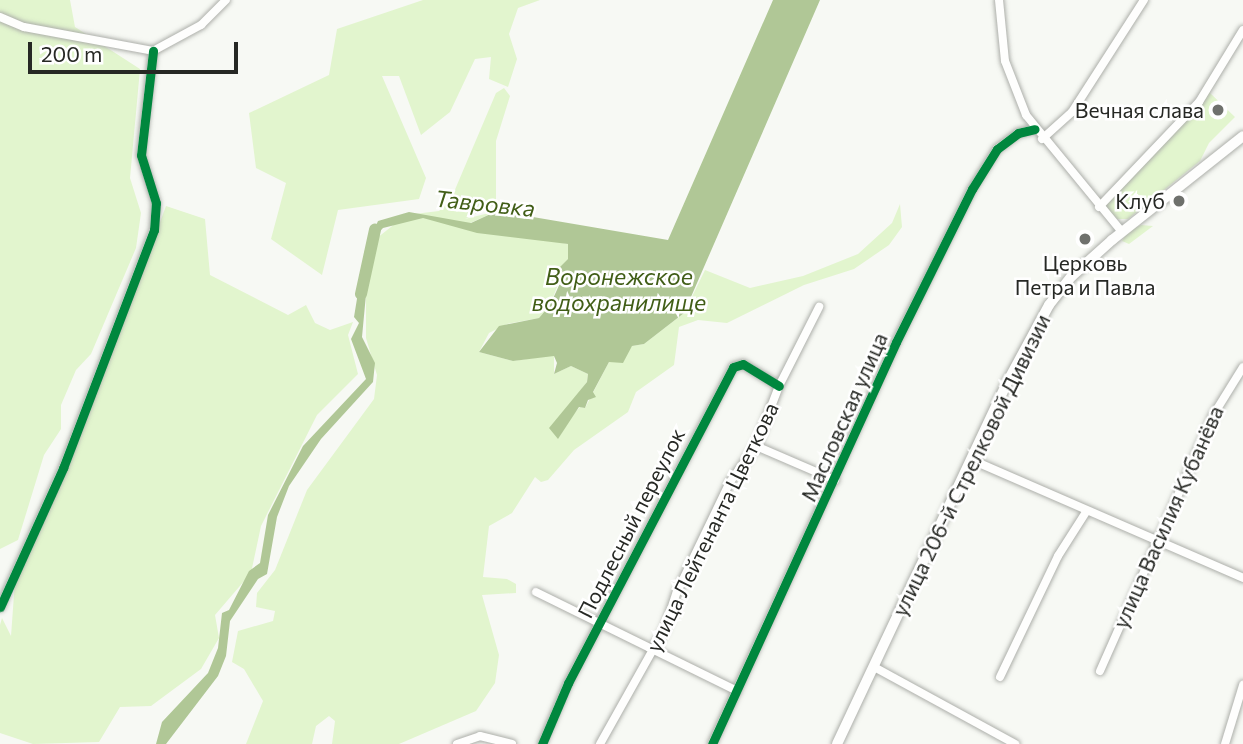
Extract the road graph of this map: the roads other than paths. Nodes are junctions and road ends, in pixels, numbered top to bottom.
1 (226, 0) edge
2 (999, 0) edge
3 (1144, 0) edge
4 (0, 17) edge
5 (1243, 30) edge
6 (153, 51) junction
7 (1035, 129) junction
8 (1243, 136) edge
9 (1042, 139) junction
10 (1099, 207) junction
11 (1122, 232) junction
12 (819, 307) dead end
13 (1243, 367) edge
14 (779, 386) junction
15 (756, 446) junction
16 (972, 460) junction
17 (835, 480) junction
18 (1086, 512) junction
19 (1155, 542) junction
20 (1243, 578) edge
21 (536, 592) dead end
22 (0, 607) edge
23 (600, 625) junction
24 (654, 648) junction
25 (874, 667) junction
26 (1100, 671) dead end
27 (1000, 677) dead end
28 (1243, 685) edge
29 (737, 691) junction
30 (457, 744) edge
31 (512, 744) edge
32 (542, 744) edge
33 (600, 744) edge
34 (712, 744) edge
35 (837, 744) edge
36 (1014, 744) edge
37 (1225, 744) edge

1 - 6 street
2 - 7 street
3 - 9 street
4 - 6 street
5 - 10 street
6 - 22 street
7 - 9 street
7 - 17 street, Масловская улица
8 - 11 main road, улица 206-й Стрелковой Дивизии
9 - 10 street
10 - 11 street
11 - 16 main road, улица 206-й Стрелковой Дивизии
12 - 14 street, улица Лейтенанта Цветкова
13 - 19 street, улица Василия Кубанёва
14 - 15 street, улица Лейтенанта Цветкова
14 - 23 street, Подлесный переулок
15 - 17 street
15 - 24 street, улица Лейтенанта Цветкова
16 - 18 street
16 - 25 main road, улица 206-й Стрелковой Дивизии
17 - 29 street, Масловская улица
18 - 19 street
18 - 27 street
19 - 20 street
19 - 26 street, улица Василия Кубанёва
21 - 23 street
23 - 24 street
23 - 32 street, Подлесный переулок
24 - 29 street
24 - 33 street, улица Лейтенанта Цветкова
25 - 35 main road, улица 206-й Стрелковой Дивизии
25 - 36 street
28 - 37 street
29 - 34 street, Масловская улица
30 - 31 street

